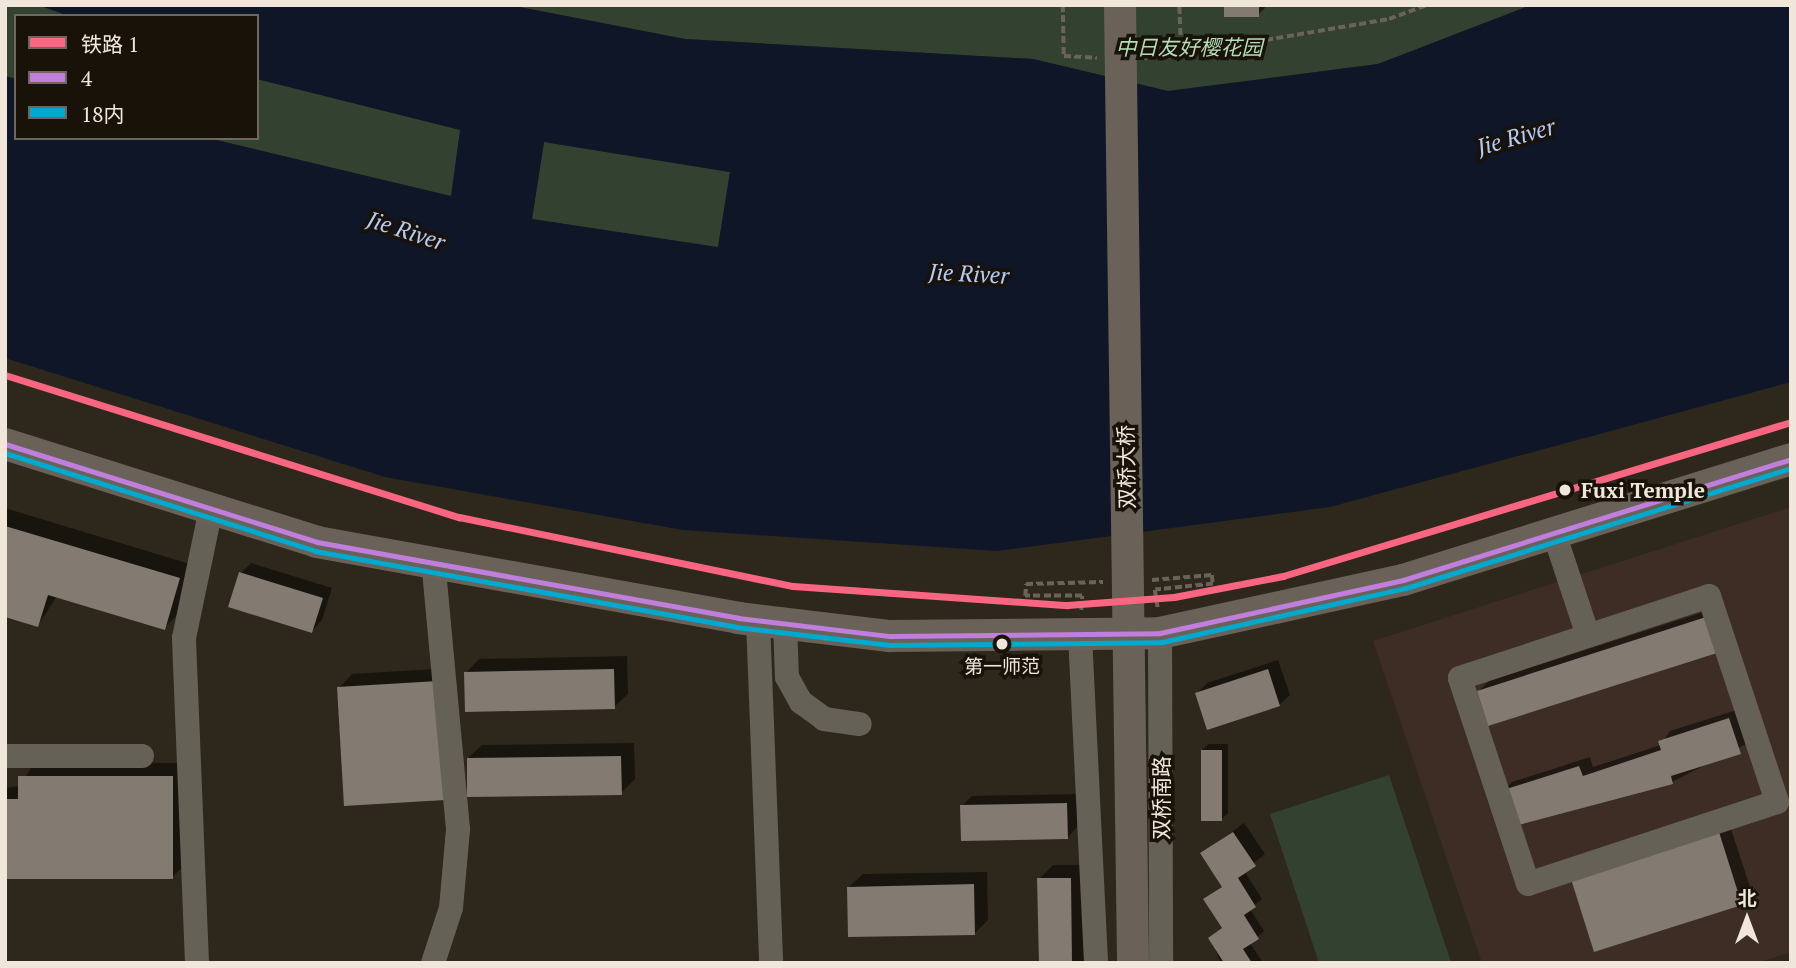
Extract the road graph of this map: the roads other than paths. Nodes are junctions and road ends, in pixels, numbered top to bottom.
1 (1121, 5) edge
2 (5, 444) edge
3 (1791, 459) edge
4 (211, 509) junction
5 (1554, 533) junction
6 (433, 562) junction
7 (771, 622) junction
8 (1160, 627) junction
9 (1080, 628) junction
10 (1588, 636) junction
11 (860, 724) dead end
12 (142, 756) dead end
13 (5, 757) edge
14 (197, 963) edge
15 (433, 963) edge
16 (771, 963) edge
17 (1096, 963) edge
18 (1133, 963) edge
19 (1161, 963) edge

1 - 18 main road, 双桥大桥
2 - 4 main road
3 - 5 main road
4 - 6 main road
4 - 14 street
5 - 8 main road
5 - 10 street
6 - 7 main road
6 - 15 street
7 - 9 main road
7 - 11 street
7 - 16 street
8 - 9 main road
8 - 19 street, 双桥南路
9 - 17 street
10 - 10 street
12 - 13 street

